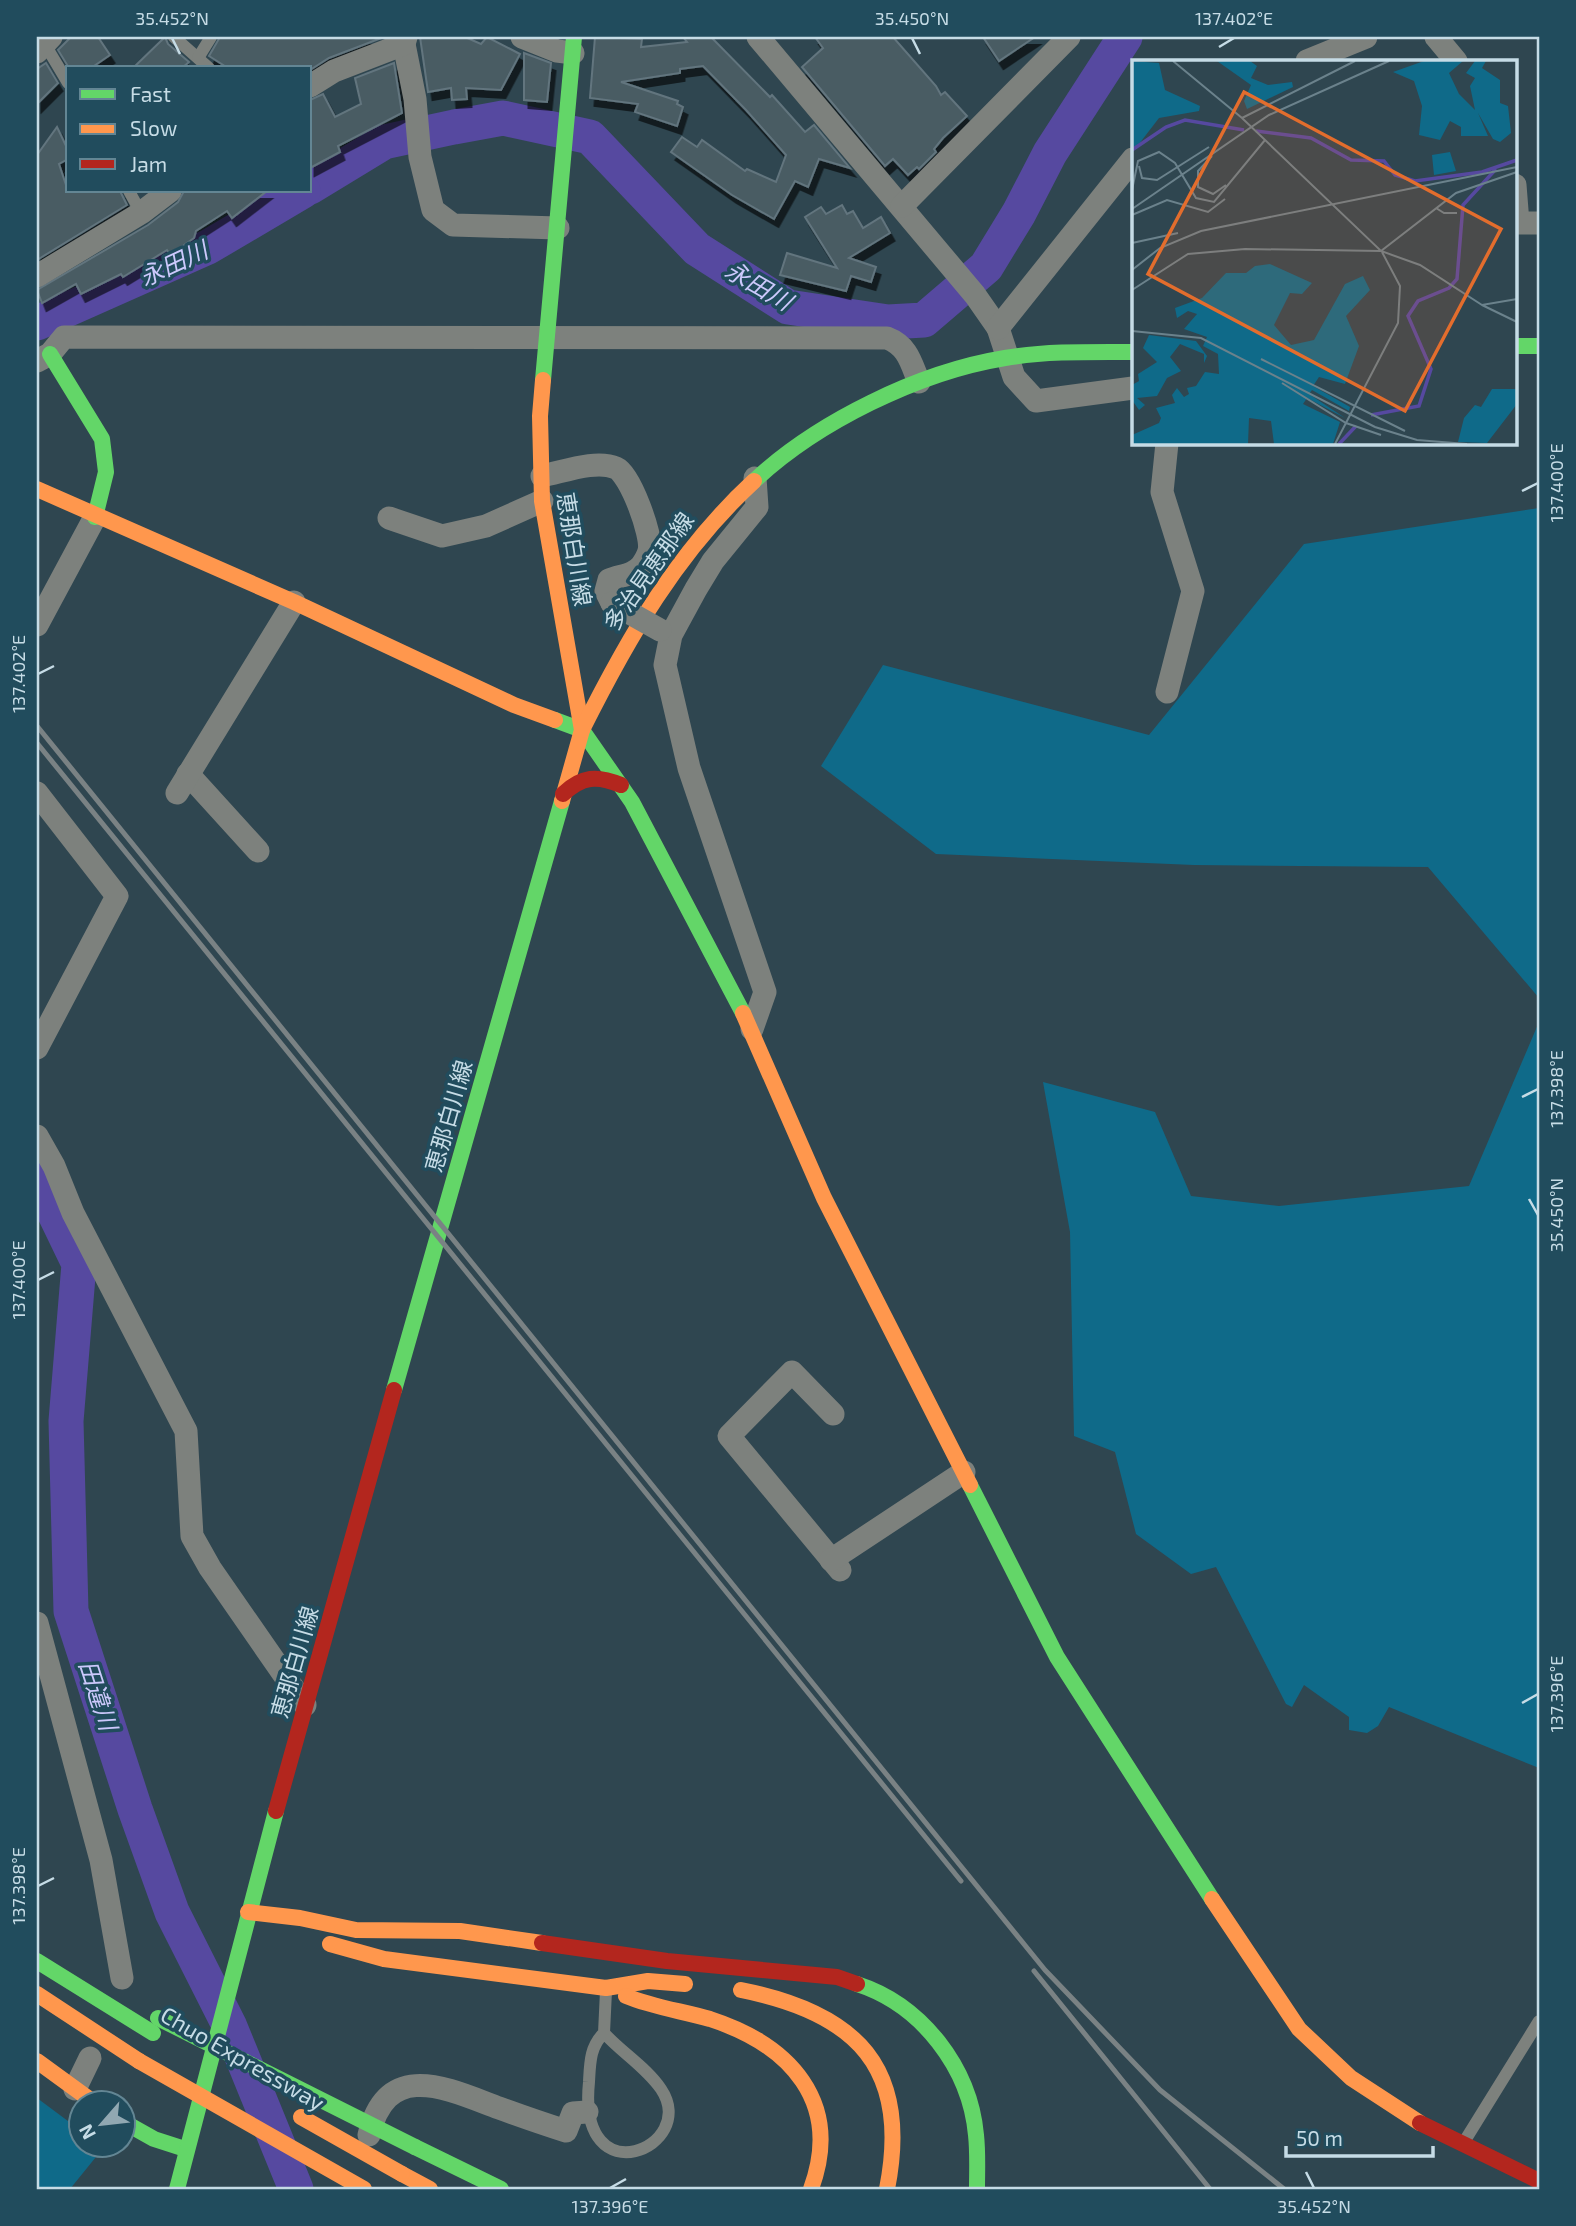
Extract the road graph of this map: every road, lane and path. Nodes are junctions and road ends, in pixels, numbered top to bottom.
1 (174, 37) edge
2 (211, 37) edge
3 (522, 37) edge
4 (758, 37) edge
5 (1069, 37) edge
6 (1366, 37) edge
7 (1436, 37) edge
8 (405, 40) edge
9 (43, 42) edge
10 (574, 45) edge
11 (198, 58) junction
12 (1309, 60) edge
13 (1454, 60) edge
14 (207, 66) edge
15 (66, 80) edge
16 (312, 85) edge
17 (1132, 160) edge
18 (130, 192) edge
19 (169, 192) edge
20 (1516, 198) edge
21 (902, 206) junction
22 (141, 213) junction
23 (1539, 223) edge
24 (558, 228) junction
25 (37, 276) edge
26 (998, 328) junction
27 (547, 336) junction
28 (1516, 346) edge
29 (1539, 346) edge
30 (1132, 352) edge
31 (43, 353) edge
32 (1009, 357) junction
33 (919, 382) junction
34 (1132, 388) edge
35 (1167, 444) edge
36 (542, 476) junction
37 (755, 478) junction
38 (37, 489) edge
39 (542, 501) junction
40 (95, 517) junction
41 (389, 518) dead end
42 (294, 602) junction
43 (561, 612) junction
44 (37, 625) edge
45 (635, 626) junction
46 (582, 630) dead end
47 (666, 633) junction
48 (615, 635) dead end
49 (1167, 692) dead end
50 (582, 730) junction
51 (621, 785) junction
52 (37, 793) edge
53 (563, 794) junction
54 (258, 851) dead end
55 (752, 1029) junction
56 (37, 1048) edge
57 (37, 1136) edge
58 (833, 1414) dead end
59 (964, 1472) junction
60 (37, 1623) edge
61 (305, 1705) junction
62 (248, 1912) junction
63 (37, 1961) edge
64 (805, 1974) junction
65 (122, 1978) dead end
66 (606, 1988) junction
67 (37, 1994) edge
68 (835, 1994) dead end
69 (1539, 2021) edge
70 (604, 2032) junction
71 (188, 2053) dead end
72 (90, 2058) dead end
73 (37, 2061) edge
74 (224, 2074) dead end
75 (75, 2089) joint
76 (284, 2107) dead end
77 (587, 2112) junction
78 (136, 2129) edge
79 (1462, 2145) junction
80 (185, 2149) junction
81 (1539, 2181) edge
82 (177, 2189) edge
83 (357, 2189) edge
84 (364, 2189) edge
85 (430, 2189) edge
86 (501, 2189) edge
87 (811, 2189) edge
88 (887, 2189) edge
89 (977, 2189) edge

1 - 11 lane
2 - 11 lane
3 - 10 street
4 - 21 street
5 - 21 street
6 - 12 street
7 - 13 street
8 - 16 street
8 - 24 street
9 - 15 lane
10 - 24 main road, 恵那白川線
11 - 14 lane
17 - 26 street
18 - 22 lane
19 - 22 street
20 - 23 street
21 - 26 street
22 - 25 street
24 - 27 main road, 恵那白川線
26 - 32 street
27 - 31 street
27 - 33 street
27 - 36 main road, 恵那白川線
28 - 29 main road
30 - 32 main road, 多治見恵那線
31 - 40 main road
32 - 33 main road, 多治見恵那線
32 - 34 street
33 - 37 main road, 多治見恵那線
35 - 49 street
36 - 39 main road, 恵那白川線
36 - 47 street, bridge
37 - 45 main road, 多治見恵那線
37 - 47 street
38 - 40 main road
39 - 41 street
39 - 43 main road, 恵那白川線
40 - 42 main road
40 - 44 street
42 - 50 main road
42 - 54 street
43 - 46 main road
43 - 50 main road, 恵那白川線
45 - 48 main road
45 - 50 main road, 多治見恵那線
47 - 55 street
50 - 51 main road
50 - 53 main road, 恵那白川線
51 - 53 main road
51 - 55 main road
52 - 56 street
53 - 61 main road, 恵那白川線
55 - 59 main road
57 - 61 street
58 - 59 street
59 - 79 main road
60 - 65 street
61 - 62 main road, 恵那白川線
62 - 64 main road
62 - 66 main road
62 - 80 main road, 恵那白川線
63 - 86 main road, bridge
64 - 68 main road
64 - 89 main road
66 - 70 lane
66 - 87 main road
66 - 88 main road
67 - 84 main road, bridge
69 - 79 lane
70 - 77 lane
70 - 77 lane
71 - 74 main road, Chuo Expressway
72 - 75 street
73 - 75 main road
76 - 85 main road, Chuo Expressway, bridge
77 - 83 street
78 - 80 main road
79 - 81 main road
80 - 82 main road, 恵那白川線

